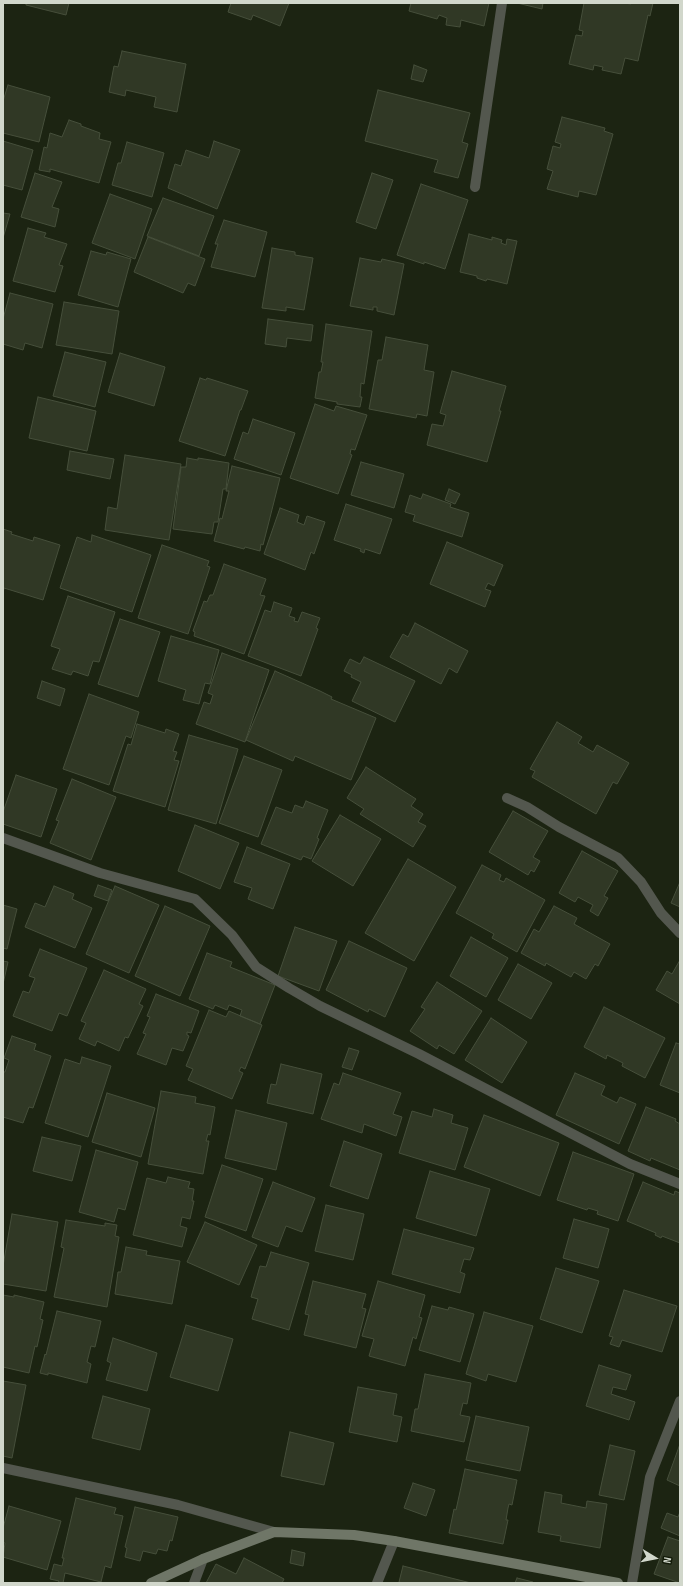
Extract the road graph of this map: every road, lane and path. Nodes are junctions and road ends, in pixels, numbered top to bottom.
1 (502, 3) edge
2 (475, 187) dead end
3 (506, 798) dead end
4 (3, 838) edge
5 (680, 933) edge
6 (680, 1184) edge
7 (680, 1401) edge
8 (3, 1468) edge
9 (274, 1532) junction
10 (394, 1541) junction
11 (203, 1559) junction
12 (151, 1583) edge
13 (194, 1583) edge
14 (377, 1583) edge
15 (618, 1583) edge
16 (632, 1583) edge

1 - 2 street
3 - 5 street
4 - 6 street
7 - 16 street
8 - 9 street
9 - 10 street
9 - 11 street
10 - 14 street
10 - 15 street
11 - 12 street
11 - 13 street

